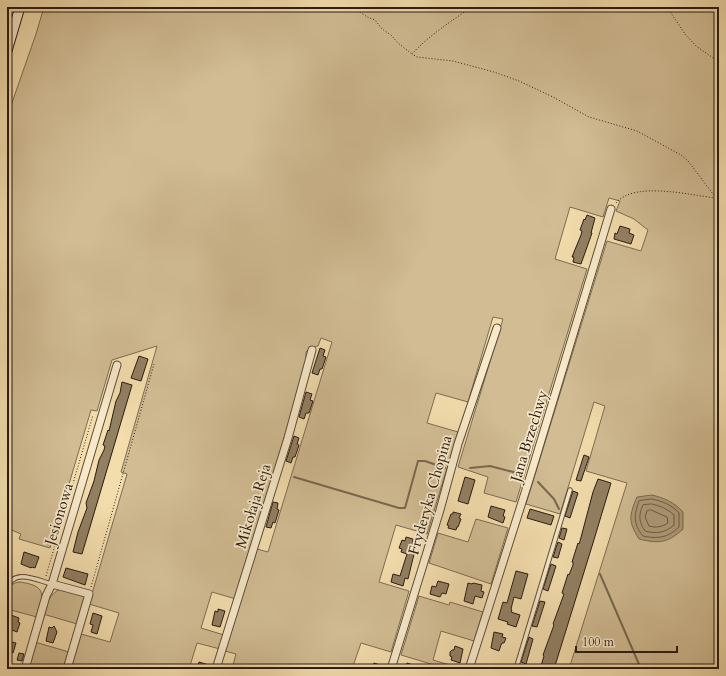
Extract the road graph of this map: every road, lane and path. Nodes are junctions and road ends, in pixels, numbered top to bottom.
1 (20, 7) edge
2 (357, 7) edge
3 (471, 7) edge
4 (667, 7) edge
5 (7, 51) edge
6 (412, 54) junction
7 (719, 62) edge
8 (716, 198) junction
9 (719, 202) edge
10 (610, 210) joint
11 (497, 328) dead end
12 (312, 350) dead end
13 (154, 364) dead end
14 (117, 365) dead end
15 (93, 415) dead end
16 (570, 490) dead end
17 (48, 583) junction
18 (7, 588) edge
19 (89, 594) junction
20 (24, 669) edge
21 (67, 669) edge
22 (216, 669) edge
23 (391, 669) edge
24 (469, 669) edge
25 (516, 669) edge

1 - 5 main road
2 - 6 path
3 - 6 path
4 - 7 path
6 - 8 path
8 - 9 path
8 - 10 path
10 - 24 street, Jana Brzechwy
11 - 23 street, Fryderyka Chopina
12 - 22 street, Mikołaja Reja
13 - 19 path
14 - 17 street, Jesionowa
15 - 17 path
16 - 25 lane
17 - 18 lane
17 - 19 street
17 - 20 street, Jesionowa
19 - 21 street

